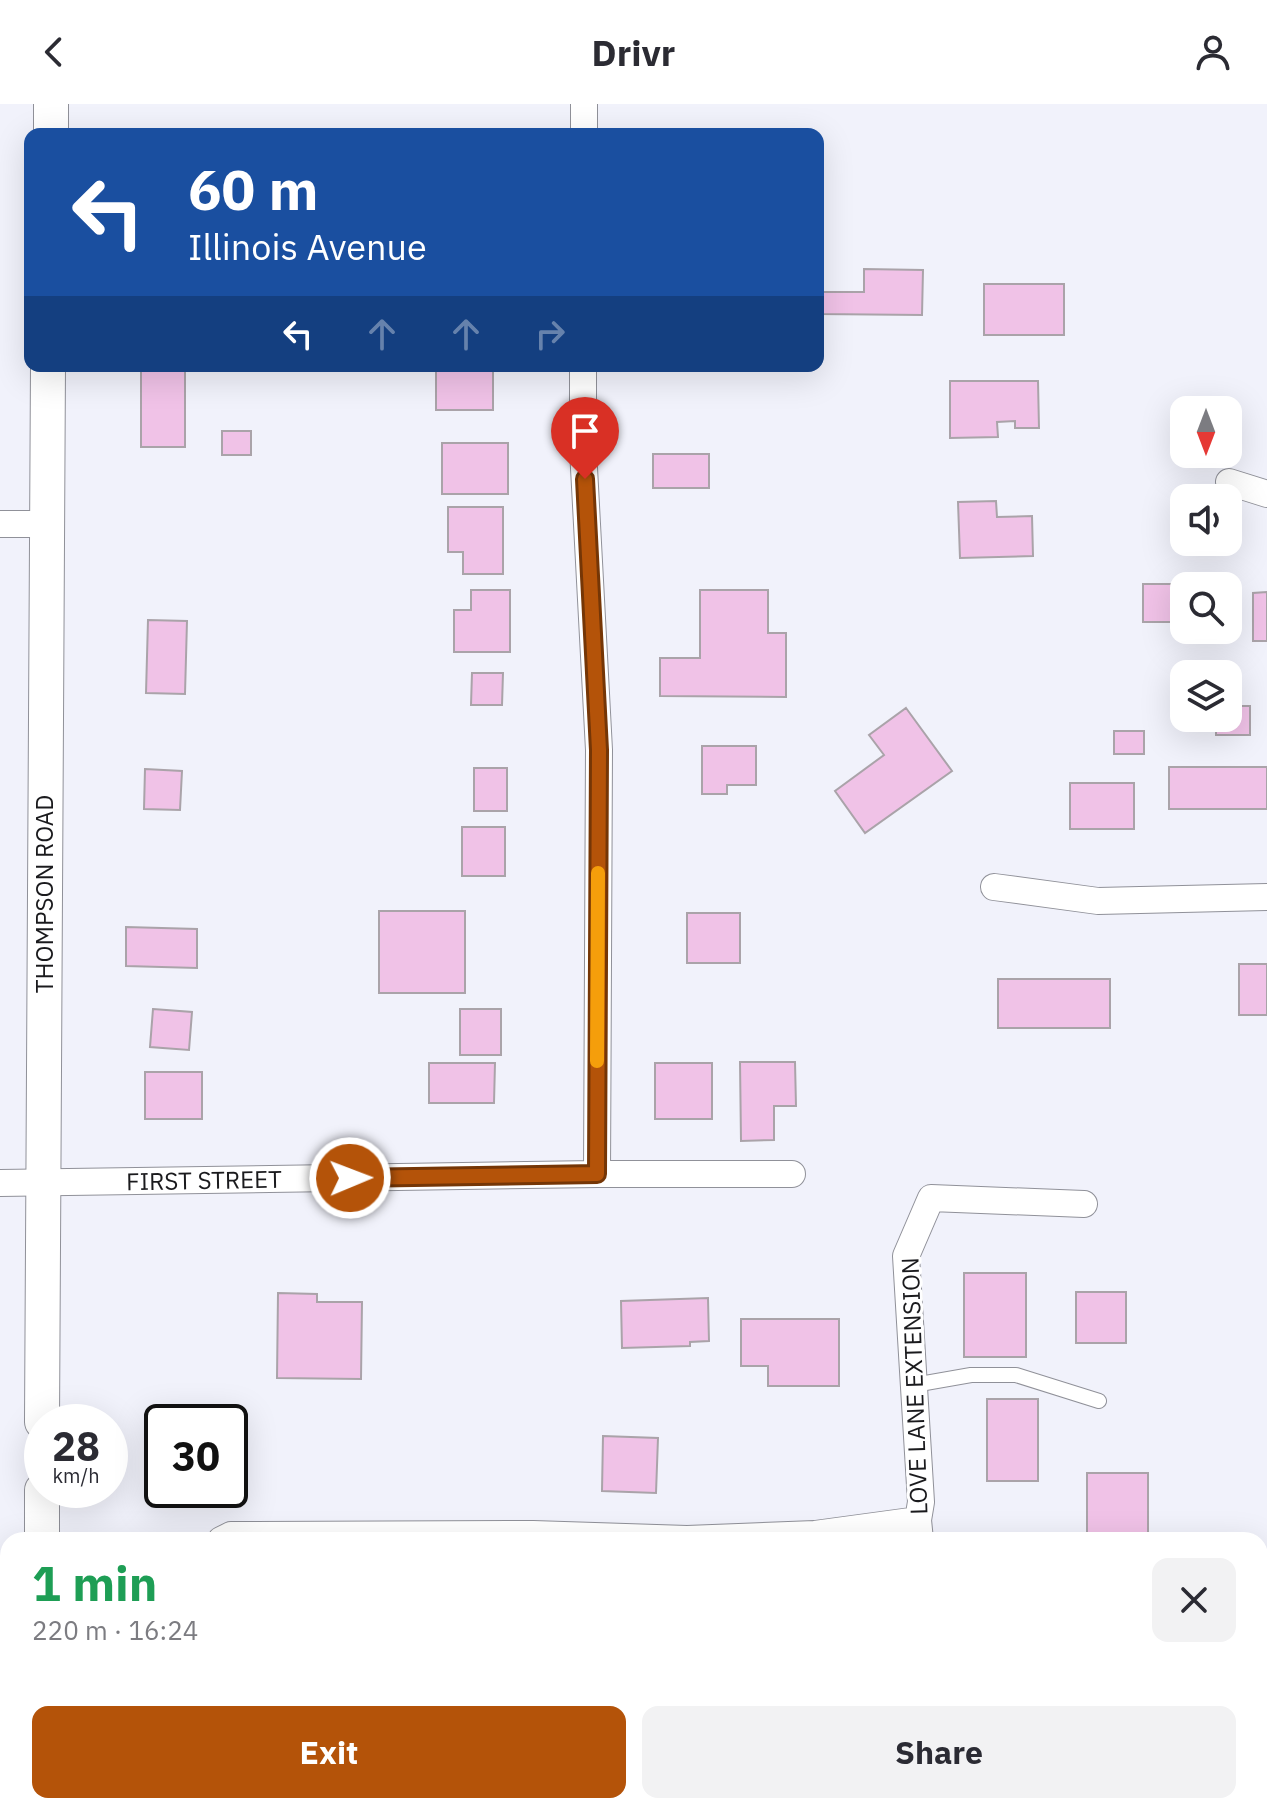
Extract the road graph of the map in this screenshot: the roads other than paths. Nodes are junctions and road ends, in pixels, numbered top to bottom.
1 (51, 104) edge
2 (584, 104) edge
3 (51, 128) edge
4 (584, 128) edge
5 (48, 372) edge
6 (583, 372) edge
7 (1229, 482) dead end
8 (1267, 494) edge
9 (0, 524) edge
10 (47, 524) junction
11 (994, 887) dead end
12 (1267, 897) edge
13 (597, 1174) junction
14 (792, 1174) dead end
15 (0, 1183) edge
16 (42, 1183) junction
17 (1084, 1204) dead end
18 (914, 1385) junction
19 (1099, 1401) dead end
20 (42, 1404) edge
21 (42, 1508) edge
22 (919, 1530) edge
23 (42, 1532) edge
24 (867, 1532) edge

1 - 3 street
2 - 4 street
5 - 10 street, THOMPSON ROAD
6 - 13 street
7 - 8 street
9 - 10 street
10 - 16 street, THOMPSON ROAD
11 - 12 street
13 - 14 street, FIRST STREET
13 - 16 street, FIRST STREET
15 - 16 street, FIRST STREET
16 - 20 street, THOMPSON ROAD
17 - 18 street, LOVE LANE EXTENSION
18 - 19 lane
18 - 22 street, LOVE LANE EXTENSION
21 - 23 street
22 - 24 street

